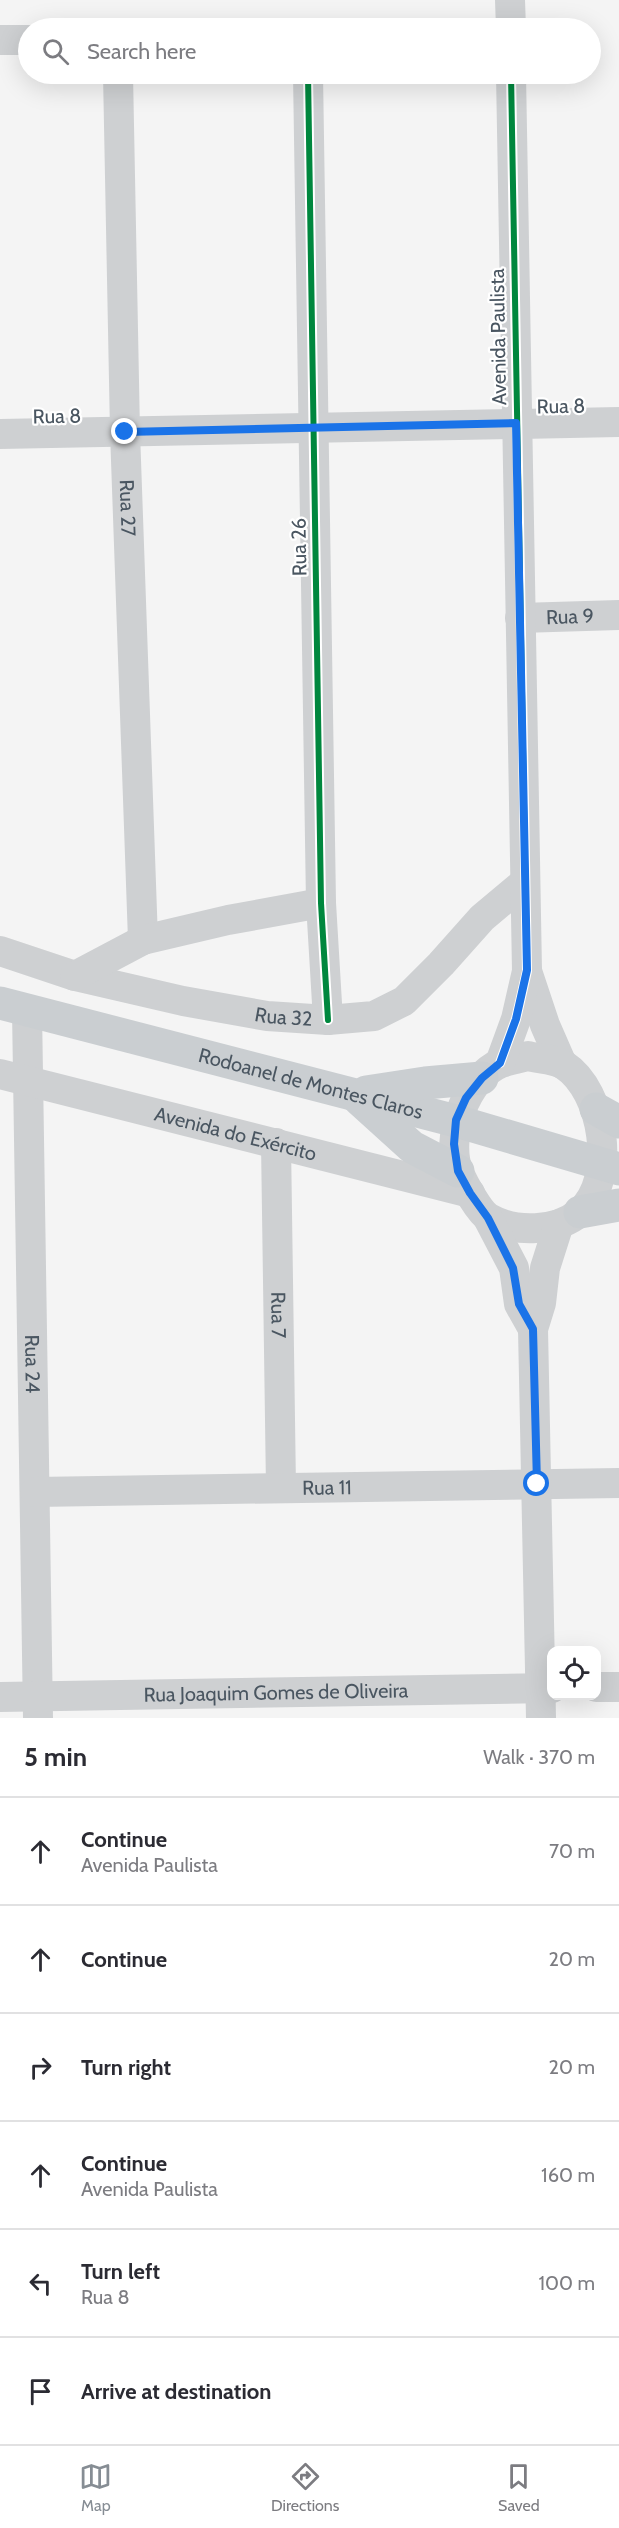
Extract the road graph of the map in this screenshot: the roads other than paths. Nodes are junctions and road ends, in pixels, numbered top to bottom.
1 (510, 0) edge
2 (510, 18) edge
3 (0, 40) edge
4 (18, 40) edge
5 (118, 84) edge
6 (308, 84) edge
7 (511, 84) edge
8 (619, 422) edge
9 (516, 423) junction
10 (313, 429) junction
11 (125, 432) junction
12 (0, 434) edge
13 (619, 615) edge
14 (520, 618) junction
15 (525, 882) junction
16 (321, 903) junction
17 (143, 940) junction
18 (0, 951) edge
19 (527, 970) junction
20 (75, 976) junction
21 (13, 1007) edge
22 (328, 1020) junction
23 (562, 1064) junction
24 (491, 1071) junction
25 (14, 1078) edge
26 (353, 1094) junction
27 (608, 1115) edge
28 (456, 1120) junction
29 (276, 1143) junction
30 (611, 1167) edge
31 (464, 1182) junction
32 (619, 1205) edge
33 (488, 1218) junction
34 (570, 1218) junction
35 (533, 1329) junction
36 (619, 1483) edge
37 (537, 1484) junction
38 (281, 1488) junction
39 (35, 1492) junction
40 (601, 1687) edge
41 (619, 1687) edge
42 (546, 1688) edge
43 (0, 1697) edge
44 (38, 1707) edge
45 (541, 1718) edge

1 - 2 street
3 - 4 street
5 - 11 street, Rua 27
6 - 10 street, Rua 26
7 - 9 street, Avenida Paulista
8 - 9 street, Rua 8
9 - 10 street, Rua 8
9 - 14 street, Avenida Paulista
10 - 11 street, Rua 8
10 - 16 street, Rua 26
11 - 12 street, Rua 8
11 - 17 street, Rua 27
13 - 14 street, Rua 9
14 - 15 street, Avenida Paulista
15 - 19 street, Avenida Paulista
15 - 22 street, Rua 32
16 - 17 street
16 - 22 street, Rua 26
17 - 20 street
18 - 20 street, Rua 32
19 - 23 street, Avenida Paulista
19 - 24 street, Avenida Paulista
20 - 22 street, Rua 32
21 - 25 street, Rua 24
21 - 26 main road, Rodoanel de Montes Claros
23 - 24 street
23 - 27 street
24 - 26 main road
24 - 28 street, Avenida Paulista
25 - 29 street, Avenida do Exército
25 - 39 street, Rua 24
26 - 28 main road, Rodoanel de Montes Claros
26 - 31 main road
27 - 30 street
28 - 30 main road, Rodoanel de Montes Claros
28 - 31 street
29 - 31 street, Avenida do Exército
29 - 38 street, Rua 7
30 - 34 street
31 - 33 street
32 - 34 main road
33 - 34 street
33 - 35 street
34 - 35 street
35 - 37 street
36 - 37 street, Rua 11
37 - 38 street, Rua 11
37 - 42 street
38 - 39 street, Rua 11
39 - 44 street, Rua 24
40 - 41 street
42 - 44 street, Rua Joaquim Gomes de Oliveira
42 - 45 street
43 - 44 street, Rua Joaquim Gomes de Oliveira

